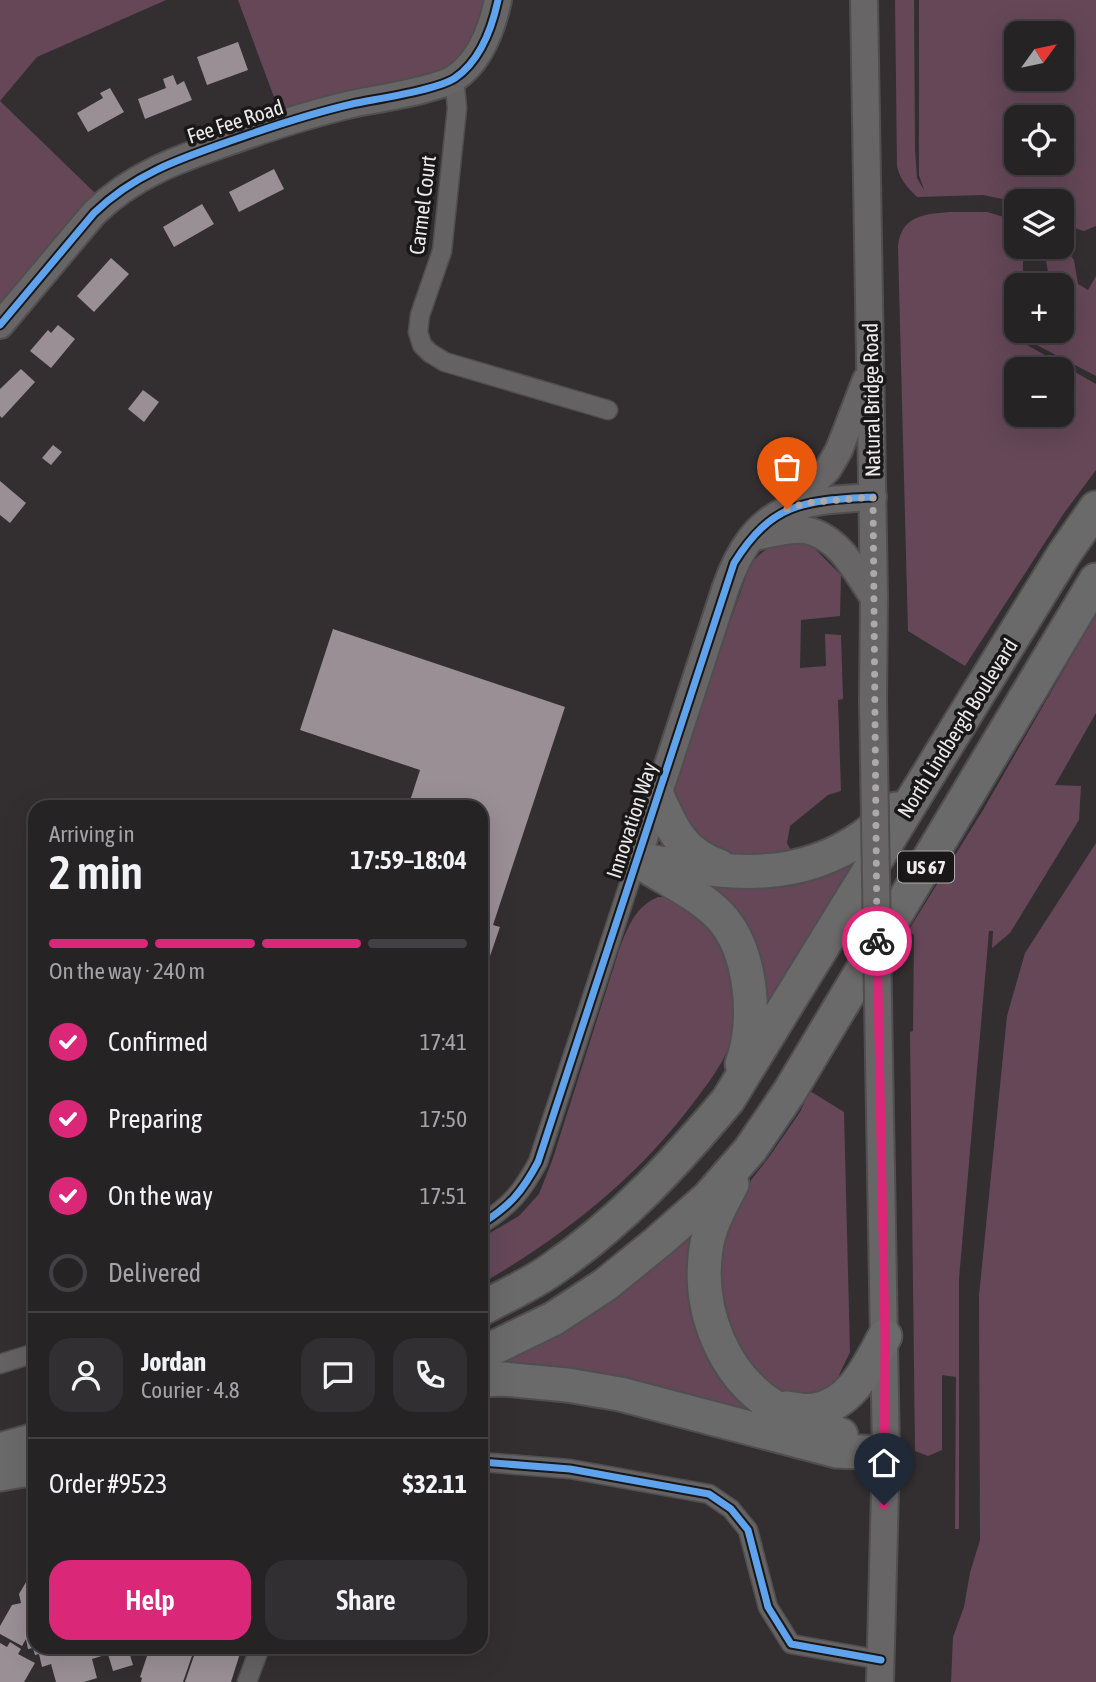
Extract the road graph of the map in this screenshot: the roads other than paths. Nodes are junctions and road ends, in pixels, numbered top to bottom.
1 (498, 0) edge
2 (864, 0) edge
3 (454, 78) junction
4 (0, 325) edge
5 (870, 369) junction
6 (608, 410) dead end
7 (873, 497) junction
8 (1096, 508) edge
9 (787, 509) junction
10 (750, 538) junction
11 (1096, 580) edge
12 (874, 598) junction
13 (924, 782) junction
14 (657, 795) junction
15 (636, 860) junction
16 (738, 873) junction
17 (728, 1100) junction
18 (750, 1150) junction
19 (488, 1220) edge
20 (488, 1305) edge
21 (885, 1336) junction
22 (488, 1351) edge
23 (28, 1355) edge
24 (0, 1364) edge
25 (488, 1380) edge
26 (776, 1408) junction
27 (8, 1452) edge
28 (886, 1453) junction
29 (488, 1463) edge
30 (28, 1464) edge
31 (257, 1654) edge
32 (881, 1671) edge
33 (247, 1682) edge

1 - 3 main road, Fee Fee Road
2 - 5 main road, Natural Bridge Road
3 - 4 main road, Fee Fee Road
3 - 6 street, Carmel Court
5 - 7 main road, Natural Bridge Road
5 - 9 main road
7 - 9 main road, Innovation Way
7 - 12 main road, Natural Bridge Road
8 - 13 highway, North Lindbergh Boulevard / US 67
9 - 10 main road, Innovation Way
10 - 12 main road
10 - 14 main road, Innovation Way
11 - 18 highway, North Lindbergh Boulevard / US 67
12 - 21 main road, Natural Bridge Road, bridge
13 - 16 highway
13 - 17 highway, North Lindbergh Boulevard / US 67
14 - 15 main road, Innovation Way
14 - 16 highway
15 - 16 highway
15 - 17 highway
15 - 19 street, Innovation Way
17 - 20 highway, North Lindbergh Boulevard / US 67
18 - 22 highway, North Lindbergh Boulevard / US 67
18 - 26 highway
21 - 26 highway
21 - 28 main road, Natural Bridge Road
23 - 24 street
25 - 28 highway
26 - 28 highway
27 - 30 highway
28 - 32 main road, Natural Bridge Road
29 - 32 street
31 - 33 street

